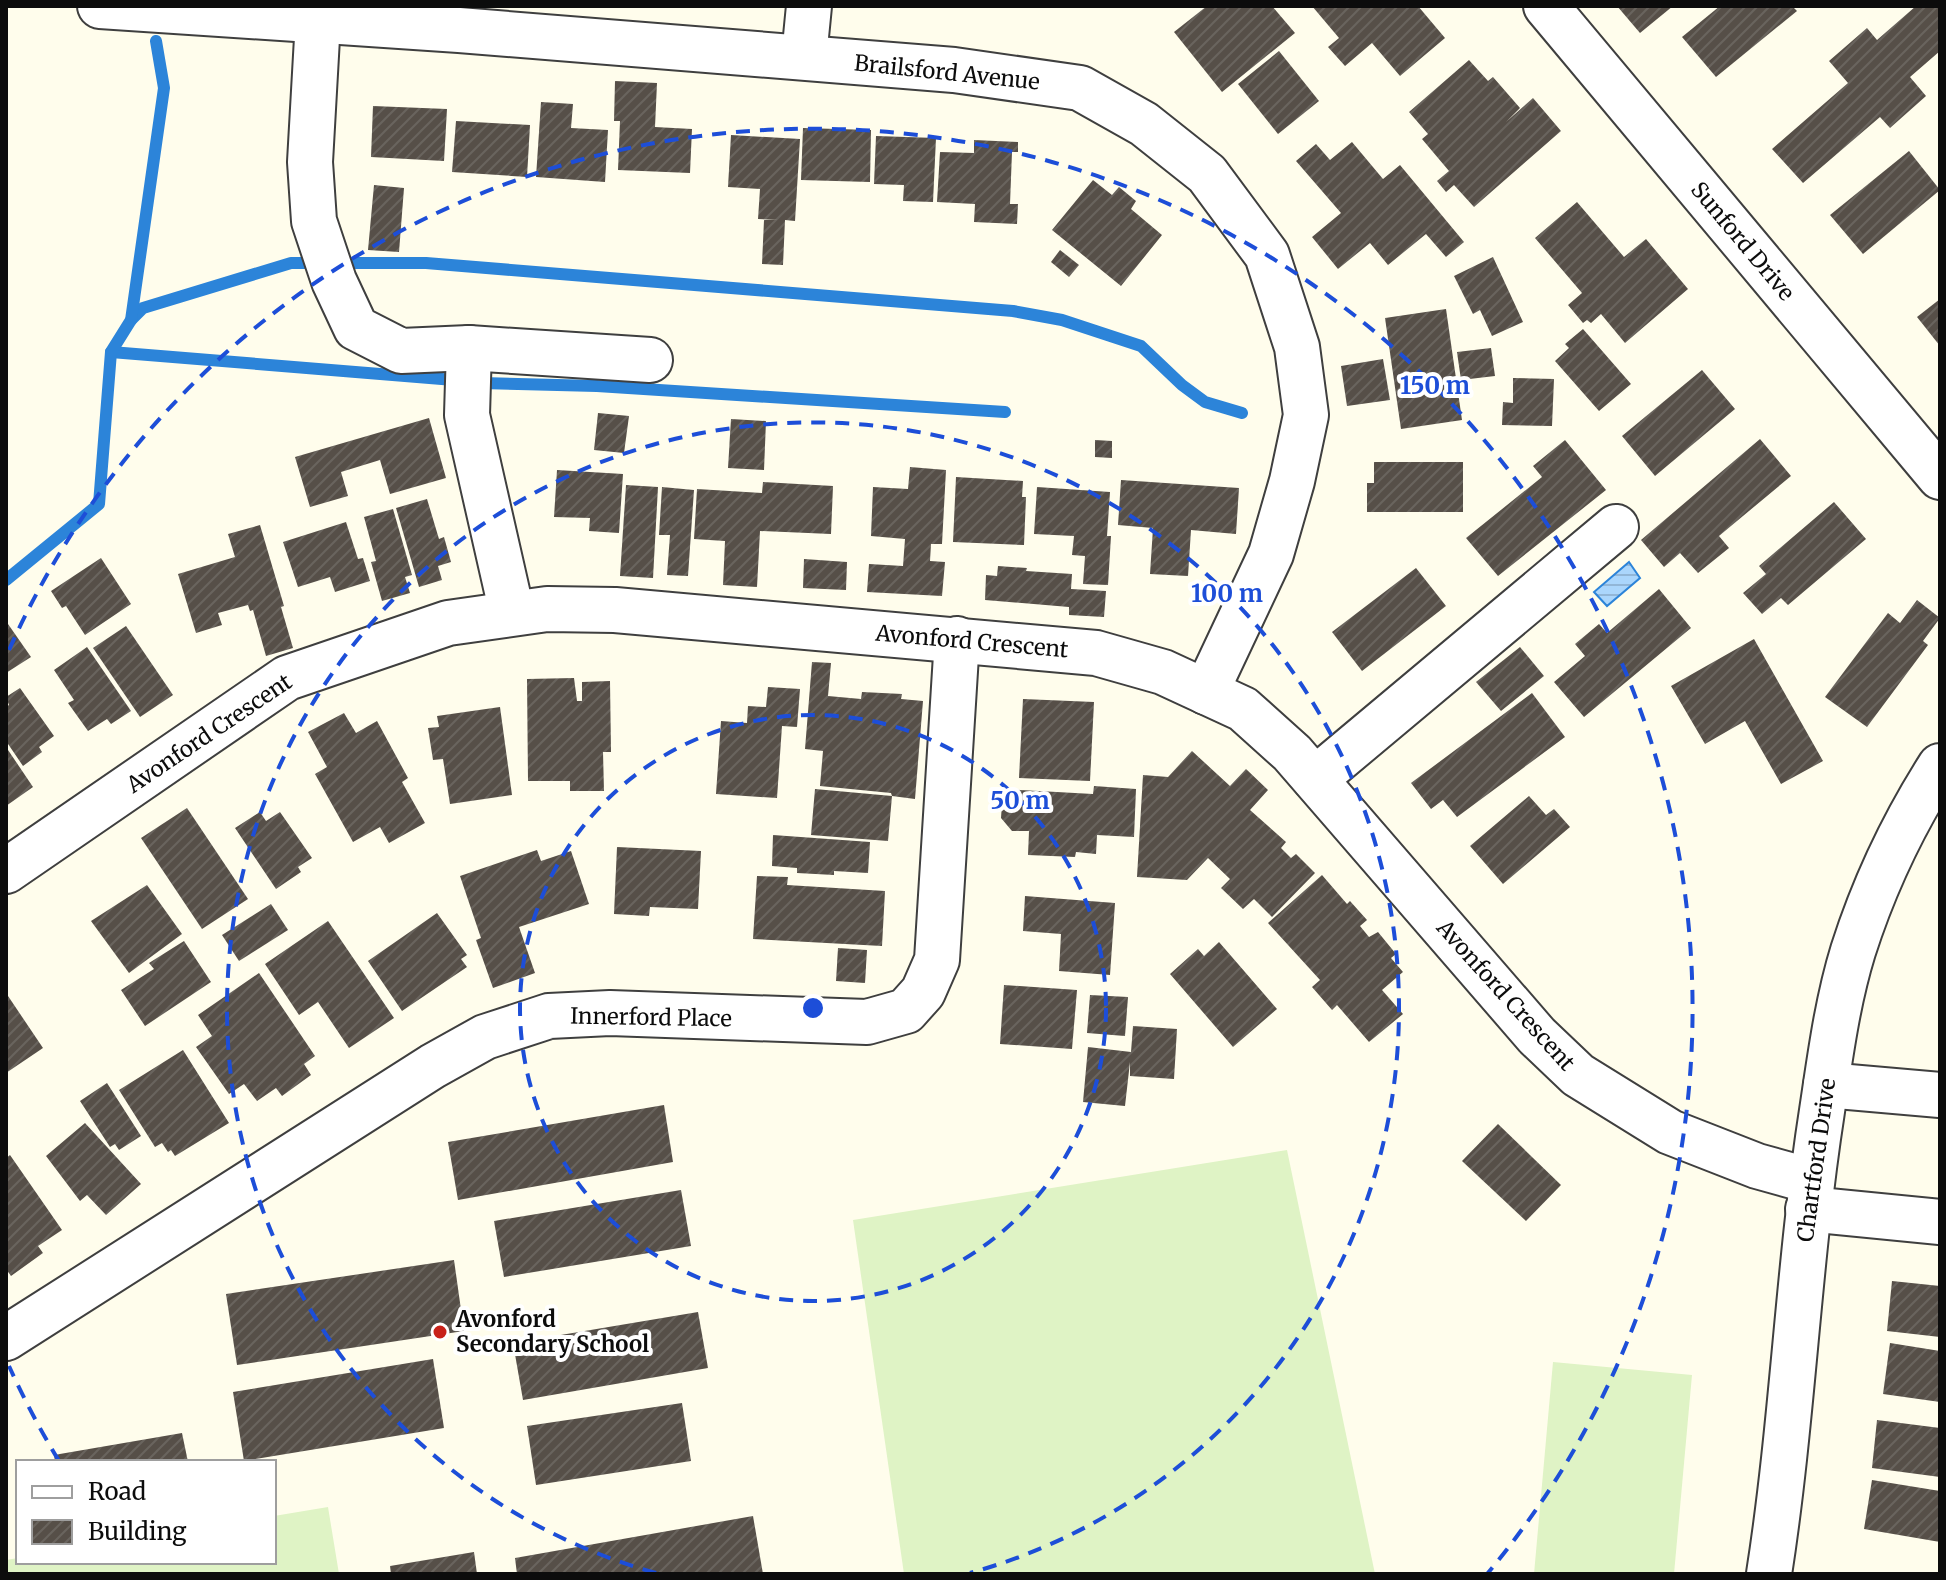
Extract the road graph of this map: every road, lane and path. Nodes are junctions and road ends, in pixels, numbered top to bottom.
1 (100, 6) edge
2 (809, 6) edge
3 (1546, 6) edge
4 (459, 18) edge
5 (318, 20) junction
6 (804, 57) junction
7 (469, 348) junction
8 (650, 360) dead end
9 (1940, 477) edge
10 (1616, 527) dead end
11 (512, 613) junction
12 (957, 639) junction
13 (1206, 692) junction
14 (1940, 766) edge
15 (1315, 779) junction
16 (6, 871) edge
17 (1826, 1085) junction
18 (1940, 1095) edge
19 (1810, 1195) junction
20 (1940, 1222) edge
21 (6, 1338) edge
22 (1769, 1574) edge

1 - 5 street, Brailsford Avenue
2 - 6 street
3 - 9 street, Sunford Drive
4 - 5 street, Brailsford Avenue
4 - 6 street, Brailsford Avenue
5 - 7 street
6 - 13 street, Brailsford Avenue
7 - 8 street
7 - 11 street
10 - 15 street
11 - 12 street, Avonford Crescent
11 - 16 street, Avonford Crescent
12 - 13 street, Avonford Crescent
12 - 21 street, Innerford Place
13 - 15 street, Avonford Crescent
14 - 17 street, Chartford Drive
15 - 19 street, Avonford Crescent
17 - 18 street
17 - 19 street, Chartford Drive
19 - 20 street, Avonford Crescent
19 - 22 street, Chartford Drive

